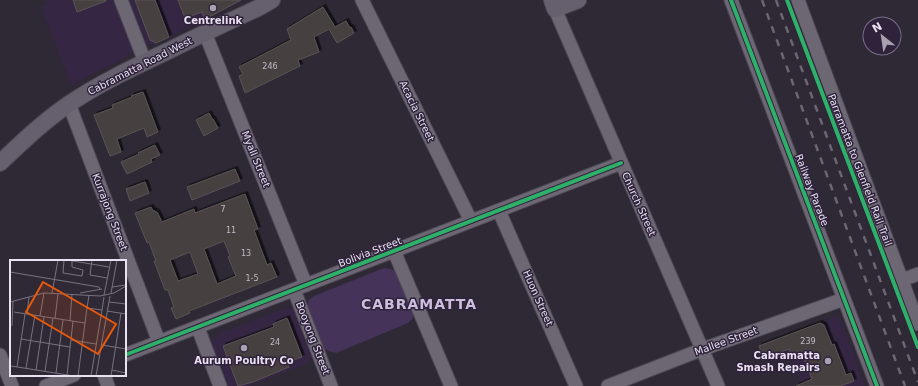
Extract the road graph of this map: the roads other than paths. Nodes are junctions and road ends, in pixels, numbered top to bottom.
1 (121, 0) edge
2 (272, 0) edge
3 (362, 0) edge
4 (578, 0) edge
5 (731, 0) edge
6 (798, 0) edge
7 (554, 5) edge
8 (206, 33) junction
9 (145, 62) junction
10 (69, 104) junction
11 (0, 163) edge
12 (621, 163) junction
13 (499, 211) junction
14 (471, 221) junction
15 (394, 251) junction
16 (918, 274) edge
17 (902, 280) junction
18 (300, 288) junction
19 (844, 298) junction
20 (918, 324) edge
21 (198, 328) junction
22 (159, 342) junction
23 (703, 349) junction
24 (0, 355) edge
25 (126, 355) edge
26 (71, 376) edge
27 (104, 376) edge
28 (12, 386) edge
29 (46, 386) edge
30 (108, 386) edge
31 (220, 386) edge
32 (331, 386) edge
33 (451, 386) edge
34 (576, 386) edge
35 (608, 386) edge
36 (718, 386) edge
37 (877, 386) edge

1 - 9 street
2 - 8 main road, Cabramatta Road West
3 - 14 street, Acacia Street
4 - 7 main road
5 - 19 street, Railway Parade
6 - 17 street
7 - 12 street, Church Street
8 - 9 main road, Cabramatta Road West
8 - 18 street, Myall Street
9 - 10 main road, Cabramatta Road West
10 - 11 main road, Cabramatta Road West
10 - 22 street, Kurrajong Street
12 - 13 street, Bolivia Street
12 - 23 street, Church Street
13 - 14 street, Bolivia Street
13 - 34 street, Huon Street
14 - 15 street, Bolivia Street
15 - 18 street, Bolivia Street
15 - 33 street
16 - 17 street
17 - 20 street
18 - 21 street, Bolivia Street
18 - 32 street, Booyong Street
19 - 23 street, Mallee Street
19 - 37 street, Railway Parade
21 - 22 street, Bolivia Street
21 - 31 street
22 - 25 street, Bolivia Street
23 - 35 street, Mallee Street
23 - 36 street, Church Street
24 - 28 street
26 - 29 street
27 - 30 street

